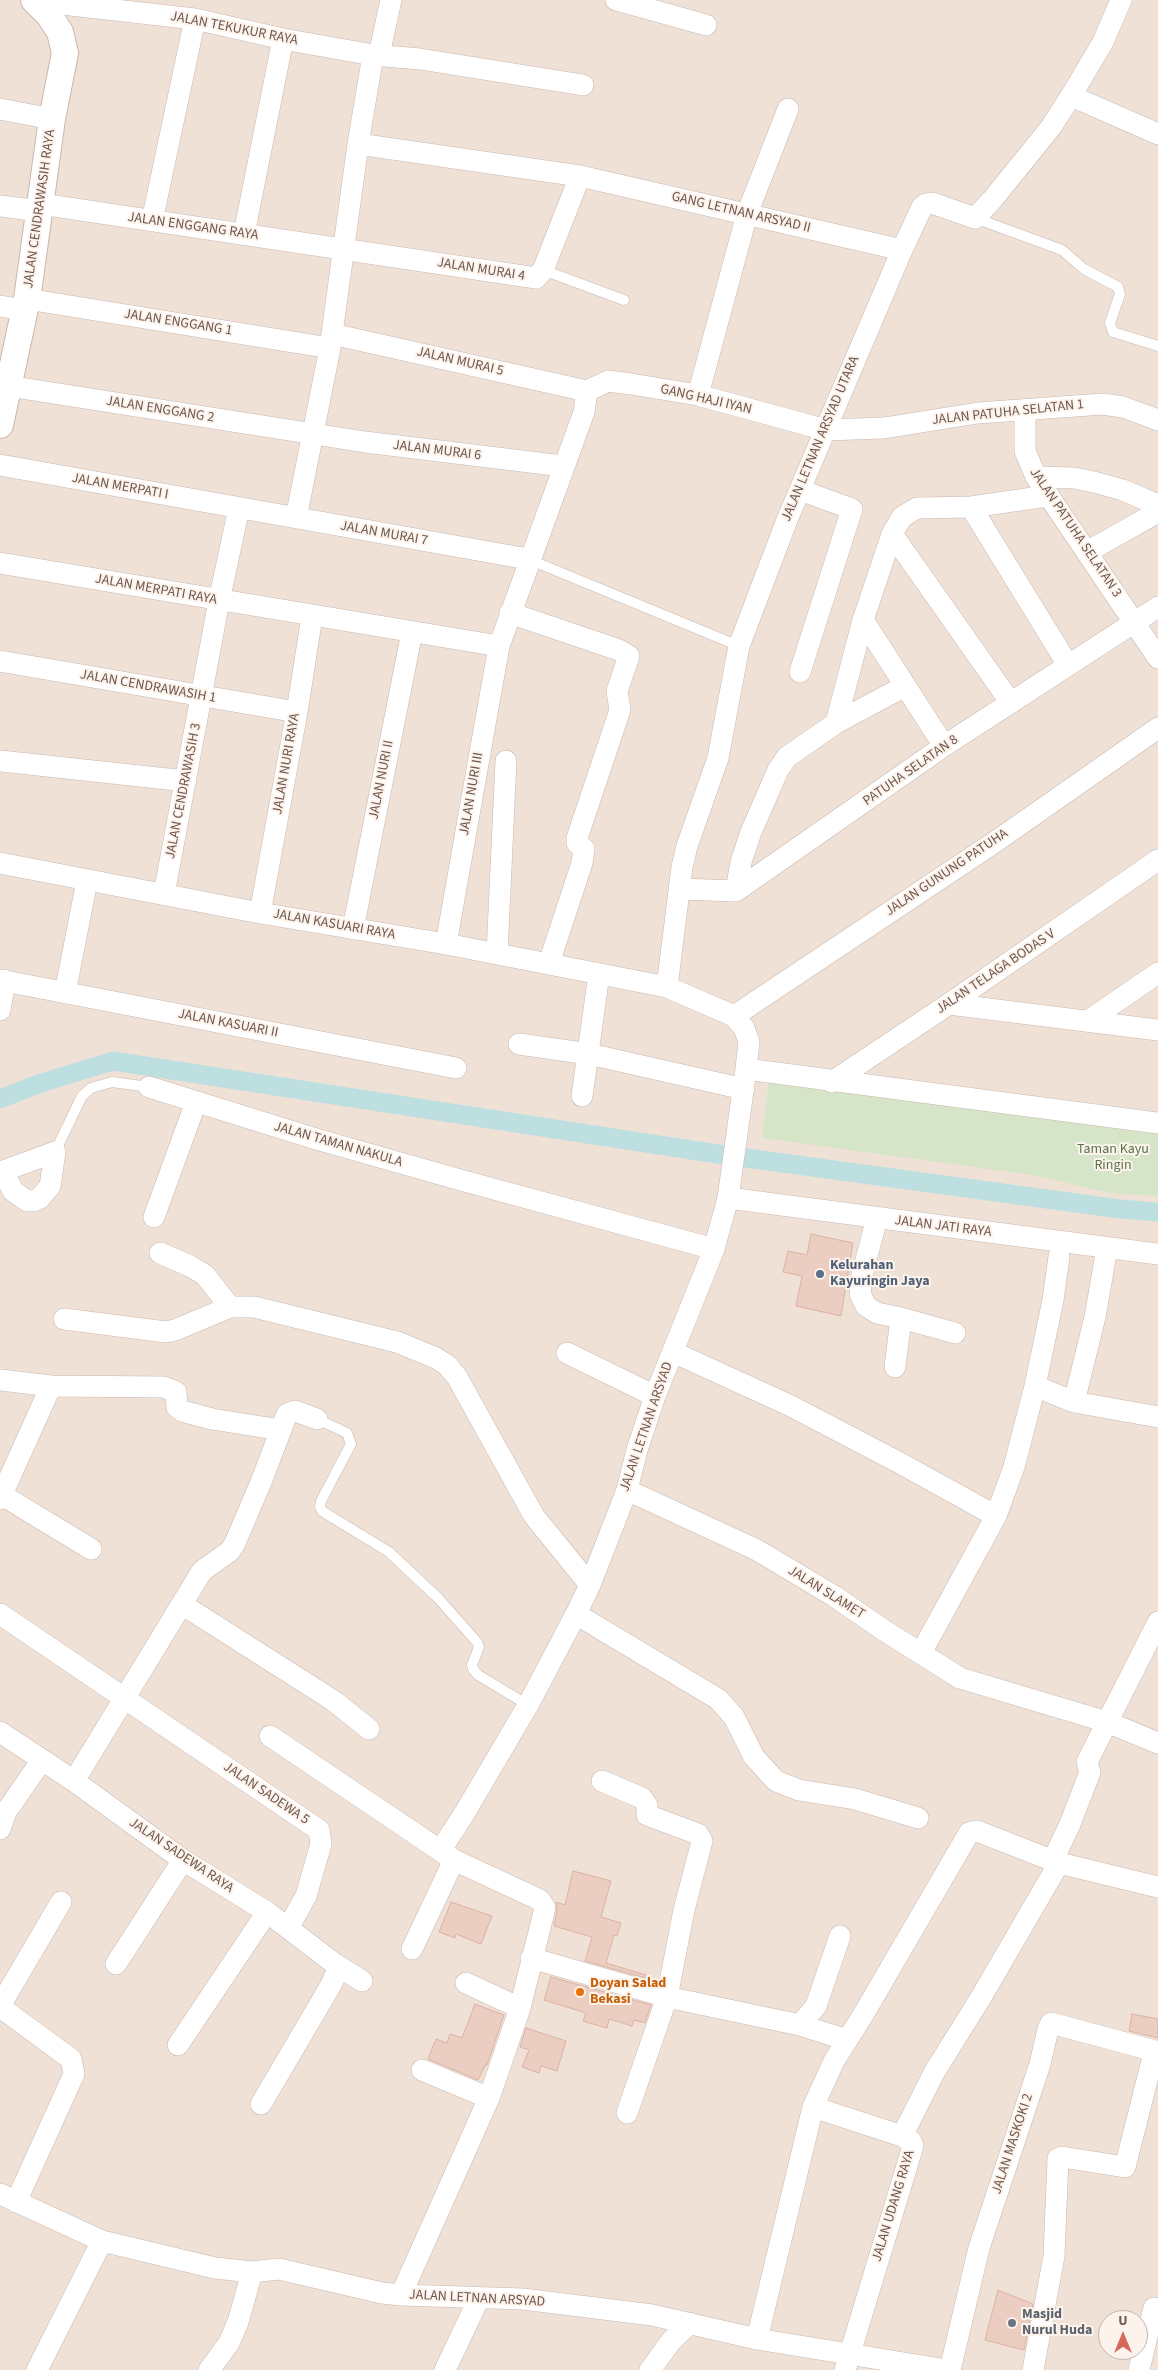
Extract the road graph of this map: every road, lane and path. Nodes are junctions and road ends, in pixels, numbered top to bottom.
1 (391, 0) edge
2 (616, 0) edge
3 (1121, 0) edge
4 (34, 1) edge
5 (195, 19) junction
6 (706, 25) dead end
7 (282, 39) junction
8 (376, 55) junction
9 (583, 85) dead end
10 (1071, 96) junction
11 (0, 109) edge
12 (788, 109) dead end
13 (52, 119) junction
14 (1158, 134) edge
15 (358, 144) junction
16 (580, 176) junction
17 (0, 206) edge
18 (41, 208) junction
19 (747, 214) junction
20 (975, 218) junction
21 (152, 221) junction
22 (244, 234) junction
23 (345, 249) junction
24 (902, 250) junction
25 (543, 270) junction
26 (624, 300) dead end
27 (17, 305) edge
28 (331, 341) junction
29 (1158, 346) edge
30 (587, 391) junction
31 (4, 395) edge
32 (698, 395) junction
33 (1025, 410) junction
34 (1158, 420) edge
35 (0, 425) edge
36 (826, 430) junction
37 (312, 434) junction
38 (0, 465) edge
39 (563, 466) junction
40 (1036, 477) junction
41 (800, 490) junction
42 (1047, 496) junction
43 (1158, 505) edge
44 (971, 507) junction
45 (239, 508) junction
46 (1158, 512) edge
47 (296, 518) junction
48 (892, 534) junction
49 (1087, 552) junction
50 (528, 560) junction
51 (0, 564) edge
52 (219, 600) junction
53 (1158, 607) edge
54 (510, 613) junction
55 (312, 616) junction
56 (863, 620) junction
57 (1135, 623) junction
58 (412, 632) junction
59 (499, 646) junction
60 (739, 646) junction
61 (1158, 658) edge
62 (0, 662) edge
63 (1068, 665) junction
64 (800, 672) dead end
65 (905, 686) junction
66 (203, 696) junction
67 (1011, 703) junction
68 (296, 712) junction
69 (836, 723) junction
70 (1158, 728) edge
71 (944, 746) junction
72 (0, 760) edge
73 (506, 760) dead end
74 (186, 781) junction
75 (1158, 860) edge
76 (0, 863) edge
77 (87, 881) junction
78 (680, 889) junction
79 (736, 891) junction
80 (164, 894) junction
81 (260, 913) junction
82 (353, 929) junction
83 (446, 944) junction
84 (498, 954) junction
85 (549, 963) junction
86 (1158, 973) edge
87 (598, 974) junction
88 (2, 980) edge
89 (667, 987) junction
90 (65, 993) junction
91 (950, 1004) junction
92 (0, 1010) edge
93 (734, 1016) junction
94 (1088, 1021) junction
95 (1158, 1030) edge
96 (519, 1044) dead end
97 (589, 1054) junction
98 (456, 1068) dead end
99 (745, 1079) junction
100 (832, 1082) junction
101 (149, 1087) joint
102 (582, 1096) dead end
103 (196, 1102) junction
104 (1158, 1123) edge
105 (55, 1152) junction
106 (1, 1172) edge
107 (729, 1190) junction
108 (154, 1217) dead end
109 (877, 1218) junction
110 (1107, 1248) junction
111 (714, 1249) junction
112 (160, 1253) dead end
113 (1158, 1254) edge
114 (1059, 1258) dead end
115 (230, 1307) junction
116 (900, 1318) junction
117 (64, 1319) dead end
118 (955, 1333) dead end
119 (673, 1352) junction
120 (567, 1353) dead end
121 (895, 1367) dead end
122 (0, 1380) edge
123 (51, 1386) junction
124 (1035, 1386) junction
125 (655, 1396) junction
126 (1074, 1402) junction
127 (1158, 1417) edge
128 (317, 1419) joint
129 (281, 1430) junction
130 (627, 1490) junction
131 (1, 1497) edge
132 (996, 1516) junction
133 (91, 1549) dead end
134 (590, 1585) junction
135 (183, 1605) junction
136 (0, 1614) edge
137 (576, 1614) junction
138 (1158, 1622) edge
139 (921, 1653) junction
140 (127, 1698) junction
141 (528, 1705) junction
142 (1107, 1722) junction
143 (369, 1729) dead end
144 (0, 1732) edge
145 (270, 1736) dead end
146 (1158, 1743) edge
147 (42, 1760) junction
148 (602, 1781) dead end
149 (74, 1782) junction
150 (918, 1818) dead end
151 (0, 1829) edge
152 (447, 1856) junction
153 (183, 1860) junction
154 (1056, 1862) junction
155 (1158, 1888) edge
156 (61, 1902) dead end
157 (267, 1912) junction
158 (288, 1928) junction
159 (840, 1936) dead end
160 (412, 1949) dead end
161 (532, 1958) junction
162 (116, 1964) dead end
163 (339, 1966) junction
164 (362, 1980) dead end
165 (466, 1983) dead end
166 (667, 1998) junction
167 (0, 2006) edge
168 (520, 2008) junction
169 (800, 2025) junction
170 (839, 2037) junction
171 (178, 2045) dead end
172 (1156, 2051) edge
173 (422, 2070) dead end
174 (488, 2098) junction
175 (261, 2104) dead end
176 (813, 2107) junction
177 (627, 2113) dead end
178 (902, 2136) junction
179 (8, 2198) edge
180 (102, 2241) junction
181 (252, 2272) junction
182 (401, 2295) junction
183 (479, 2298) junction
184 (1154, 2308) dead end
185 (688, 2323) junction
186 (758, 2339) junction
187 (847, 2362) edge
188 (37, 2370) edge
189 (209, 2370) edge
190 (445, 2370) edge
191 (650, 2370) edge
192 (949, 2370) edge
193 (1034, 2370) edge
194 (1139, 2370) edge

1 - 8 street
2 - 6 street
3 - 10 street
4 - 5 street, JALAN TEKUKUR RAYA
4 - 13 street, JALAN CENDRAWASIH RAYA
5 - 7 street, JALAN TEKUKUR RAYA
5 - 21 street
7 - 8 street, JALAN TEKUKUR RAYA
7 - 22 street
8 - 9 street, JALAN TEKUKUR RAYA
8 - 15 street
10 - 14 street
10 - 20 street
11 - 13 street
12 - 19 street
13 - 18 street, JALAN CENDRAWASIH RAYA
15 - 16 street, GANG LETNAN ARSYAD II
15 - 23 street
16 - 19 street, GANG LETNAN ARSYAD II
16 - 25 street, JALAN MURAI 4
17 - 18 street, JALAN ENGGANG RAYA
18 - 21 street, JALAN ENGGANG RAYA
18 - 27 street, JALAN CENDRAWASIH RAYA
19 - 24 street, GANG LETNAN ARSYAD II
19 - 32 street
20 - 24 street, JALAN LETNAN ARSYAD UTARA
20 - 29 lane
21 - 22 street, JALAN ENGGANG RAYA
22 - 23 street, JALAN ENGGANG RAYA
23 - 25 street, JALAN MURAI 4
23 - 28 street
24 - 36 street, JALAN LETNAN ARSYAD UTARA
25 - 26 lane
27 - 28 street, JALAN ENGGANG 1
27 - 31 street, JALAN CENDRAWASIH RAYA
28 - 30 street, JALAN MURAI 5
28 - 37 street
30 - 32 street, GANG HAJI IYAN
30 - 39 street, JALAN NURI III
31 - 35 street, JALAN CENDRAWASIH RAYA
31 - 37 street, JALAN ENGGANG 2
32 - 36 street, GANG HAJI IYAN
33 - 34 street, JALAN PATUHA SELATAN 1
33 - 36 street, JALAN PATUHA SELATAN 1
33 - 40 street, JALAN PATUHA SELATAN 3
36 - 41 street, JALAN LETNAN ARSYAD UTARA
37 - 39 street, JALAN MURAI 6
37 - 47 street
38 - 45 street, JALAN MERPATI I
39 - 50 street, JALAN NURI III
40 - 42 street, JALAN PATUHA SELATAN 3
40 - 43 street
41 - 60 street, JALAN LETNAN ARSYAD UTARA
41 - 64 street
42 - 44 street
42 - 49 street, JALAN PATUHA SELATAN 3
44 - 48 street
44 - 63 street
45 - 47 street, JALAN MURAI 7
45 - 52 street, JALAN CENDRAWASIH 3
46 - 49 street
47 - 50 street, JALAN MURAI 7
48 - 56 street
48 - 67 street
49 - 57 street, JALAN PATUHA SELATAN 3
50 - 54 street, JALAN NURI III
50 - 60 lane
51 - 52 street, JALAN MERPATI RAYA
52 - 55 street, JALAN MERPATI RAYA
52 - 66 street, JALAN CENDRAWASIH 3
53 - 57 street, PATUHA SELATAN 8
54 - 59 street, JALAN NURI III
54 - 85 street
55 - 58 street, JALAN MERPATI RAYA
55 - 68 street, JALAN NURI RAYA
56 - 65 street
56 - 69 street
57 - 61 street, JALAN PATUHA SELATAN 3
57 - 63 street, PATUHA SELATAN 8
58 - 59 street, JALAN MERPATI RAYA
58 - 82 street, JALAN NURI II
59 - 83 street, JALAN NURI III
60 - 78 street, JALAN LETNAN ARSYAD UTARA
62 - 66 street, JALAN CENDRAWASIH 1
63 - 67 street, PATUHA SELATAN 8
65 - 69 street
65 - 71 street
66 - 68 street, JALAN CENDRAWASIH 1
66 - 74 street, JALAN CENDRAWASIH 3
67 - 71 street, PATUHA SELATAN 8
68 - 81 street, JALAN NURI RAYA
69 - 79 street
70 - 93 street, JALAN GUNUNG PATUHA
71 - 79 street, PATUHA SELATAN 8
72 - 74 street
73 - 84 street
74 - 80 street, JALAN CENDRAWASIH 3
75 - 91 street, JALAN TELAGA BODAS V
76 - 77 street, JALAN KASUARI RAYA
77 - 80 street, JALAN KASUARI RAYA
77 - 90 street
78 - 79 street
78 - 89 street, JALAN LETNAN ARSYAD UTARA
80 - 81 street, JALAN KASUARI RAYA
81 - 82 street, JALAN KASUARI RAYA
82 - 83 street, JALAN KASUARI RAYA
83 - 84 street, JALAN KASUARI RAYA
84 - 85 street, JALAN KASUARI RAYA
85 - 87 street, JALAN KASUARI RAYA
86 - 94 street
87 - 89 street, JALAN KASUARI RAYA
87 - 97 street
88 - 90 street, JALAN KASUARI II
88 - 92 street
89 - 93 street
90 - 98 street, JALAN KASUARI II
91 - 94 street
91 - 100 street, JALAN TELAGA BODAS V
93 - 99 street, JALAN LETNAN ARSYAD
94 - 95 street
96 - 97 street
97 - 99 street
97 - 102 street
99 - 100 street
99 - 107 street, JALAN LETNAN ARSYAD
100 - 104 street
101 - 103 street, JALAN TAMAN NAKULA
101 - 105 lane, JALAN TAMAN NAKULA
103 - 108 street
103 - 111 street, JALAN TAMAN NAKULA
105 - 106 street
105 - 106 street
107 - 109 street, JALAN JATI RAYA
107 - 111 street, JALAN LETNAN ARSYAD
109 - 110 street, JALAN JATI RAYA
109 - 116 street
110 - 113 street, JALAN JATI RAYA
110 - 126 street
111 - 119 street, JALAN LETNAN ARSYAD
112 - 115 street
114 - 124 street
115 - 117 street
115 - 134 street
116 - 118 street
116 - 121 street
119 - 125 street, JALAN LETNAN ARSYAD
119 - 132 street
120 - 125 street
122 - 123 street
123 - 129 street
123 - 131 street
124 - 126 street
124 - 132 street
125 - 130 street, JALAN LETNAN ARSYAD
126 - 127 street
128 - 129 street
128 - 141 lane
129 - 135 street
130 - 134 street, JALAN LETNAN ARSYAD
130 - 139 street, JALAN SLAMET
131 - 133 street
132 - 139 street
134 - 137 street, JALAN LETNAN ARSYAD
135 - 140 street
135 - 143 street
136 - 140 street
137 - 141 street, JALAN LETNAN ARSYAD
137 - 150 street
138 - 142 street
139 - 142 street, JALAN SLAMET
140 - 149 street
140 - 158 street, JALAN SADEWA 5
141 - 152 street, JALAN LETNAN ARSYAD
142 - 146 street, JALAN SLAMET
142 - 154 street
144 - 147 street, JALAN SADEWA RAYA
145 - 152 street
147 - 149 street, JALAN SADEWA RAYA
147 - 151 street
148 - 166 street
149 - 153 street, JALAN SADEWA RAYA
152 - 160 street
152 - 161 street, JALAN LETNAN ARSYAD
153 - 157 street, JALAN SADEWA RAYA
153 - 162 street
154 - 155 street
154 - 170 street
154 - 178 street
156 - 167 street
157 - 158 street, JALAN SADEWA RAYA
157 - 171 street
158 - 163 street, JALAN SADEWA RAYA
159 - 169 street
161 - 166 street
161 - 168 street, JALAN LETNAN ARSYAD
163 - 164 street, JALAN SADEWA RAYA
163 - 175 street
165 - 168 street
166 - 169 street
166 - 177 street
167 - 179 street
168 - 174 street, JALAN LETNAN ARSYAD
169 - 170 street
170 - 176 street
172 - 192 street, JALAN MASKOKI 2
172 - 193 street
173 - 174 street
174 - 182 street, JALAN LETNAN ARSYAD
176 - 178 street, JALAN UDANG RAYA
176 - 186 street
178 - 187 street, JALAN UDANG RAYA
179 - 180 street
180 - 181 street
180 - 188 street
181 - 182 street
181 - 189 street
182 - 183 street, JALAN LETNAN ARSYAD
183 - 185 street, JALAN LETNAN ARSYAD
183 - 190 street
184 - 194 street
185 - 186 street, JALAN LETNAN ARSYAD
185 - 191 street
186 - 187 street, JALAN LETNAN ARSYAD
187 - 192 street, JALAN LETNAN ARSYAD

